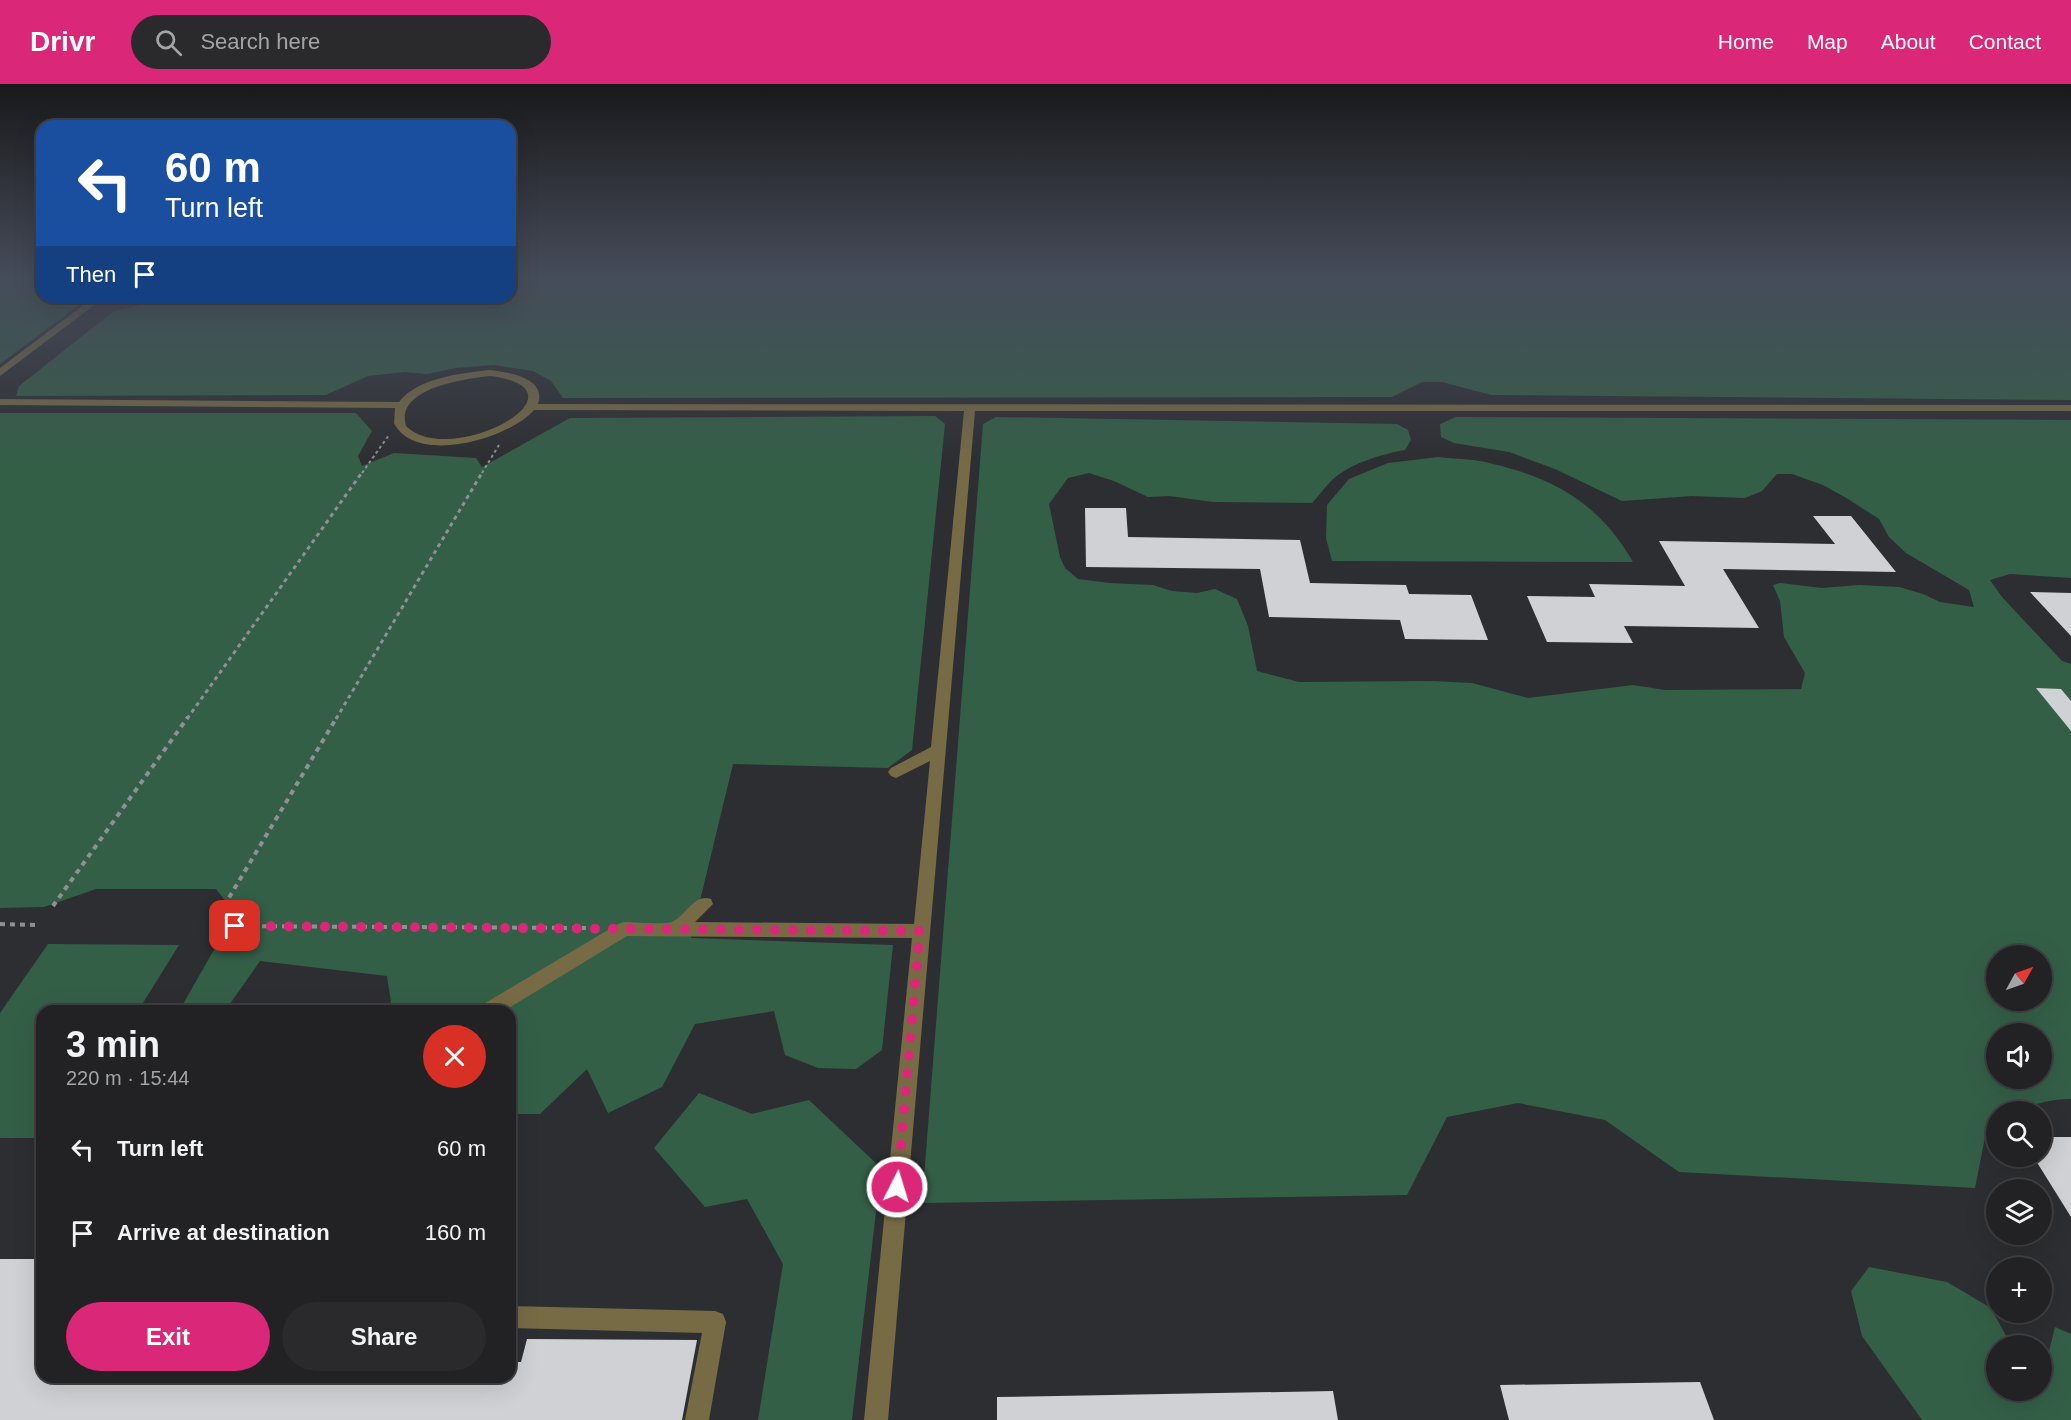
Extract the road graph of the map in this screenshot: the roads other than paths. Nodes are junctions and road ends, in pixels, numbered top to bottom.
1 (43, 340) edge
2 (0, 373) edge
3 (0, 402) edge
4 (403, 405) junction
5 (532, 407) junction
6 (970, 408) junction
7 (2071, 408) edge
8 (936, 751) junction
9 (896, 772) dead end
10 (705, 904) dead end
11 (675, 929) junction
12 (920, 931) junction
13 (498, 1005) edge
14 (516, 1317) edge
15 (698, 1420) edge
16 (876, 1420) edge

1 - 2 lane
3 - 4 lane
4 - 5 lane
4 - 5 lane
5 - 6 lane
6 - 7 lane
6 - 8 lane
8 - 9 lane
8 - 12 lane
10 - 11 lane
11 - 12 lane
11 - 13 lane
12 - 16 lane
14 - 15 lane

